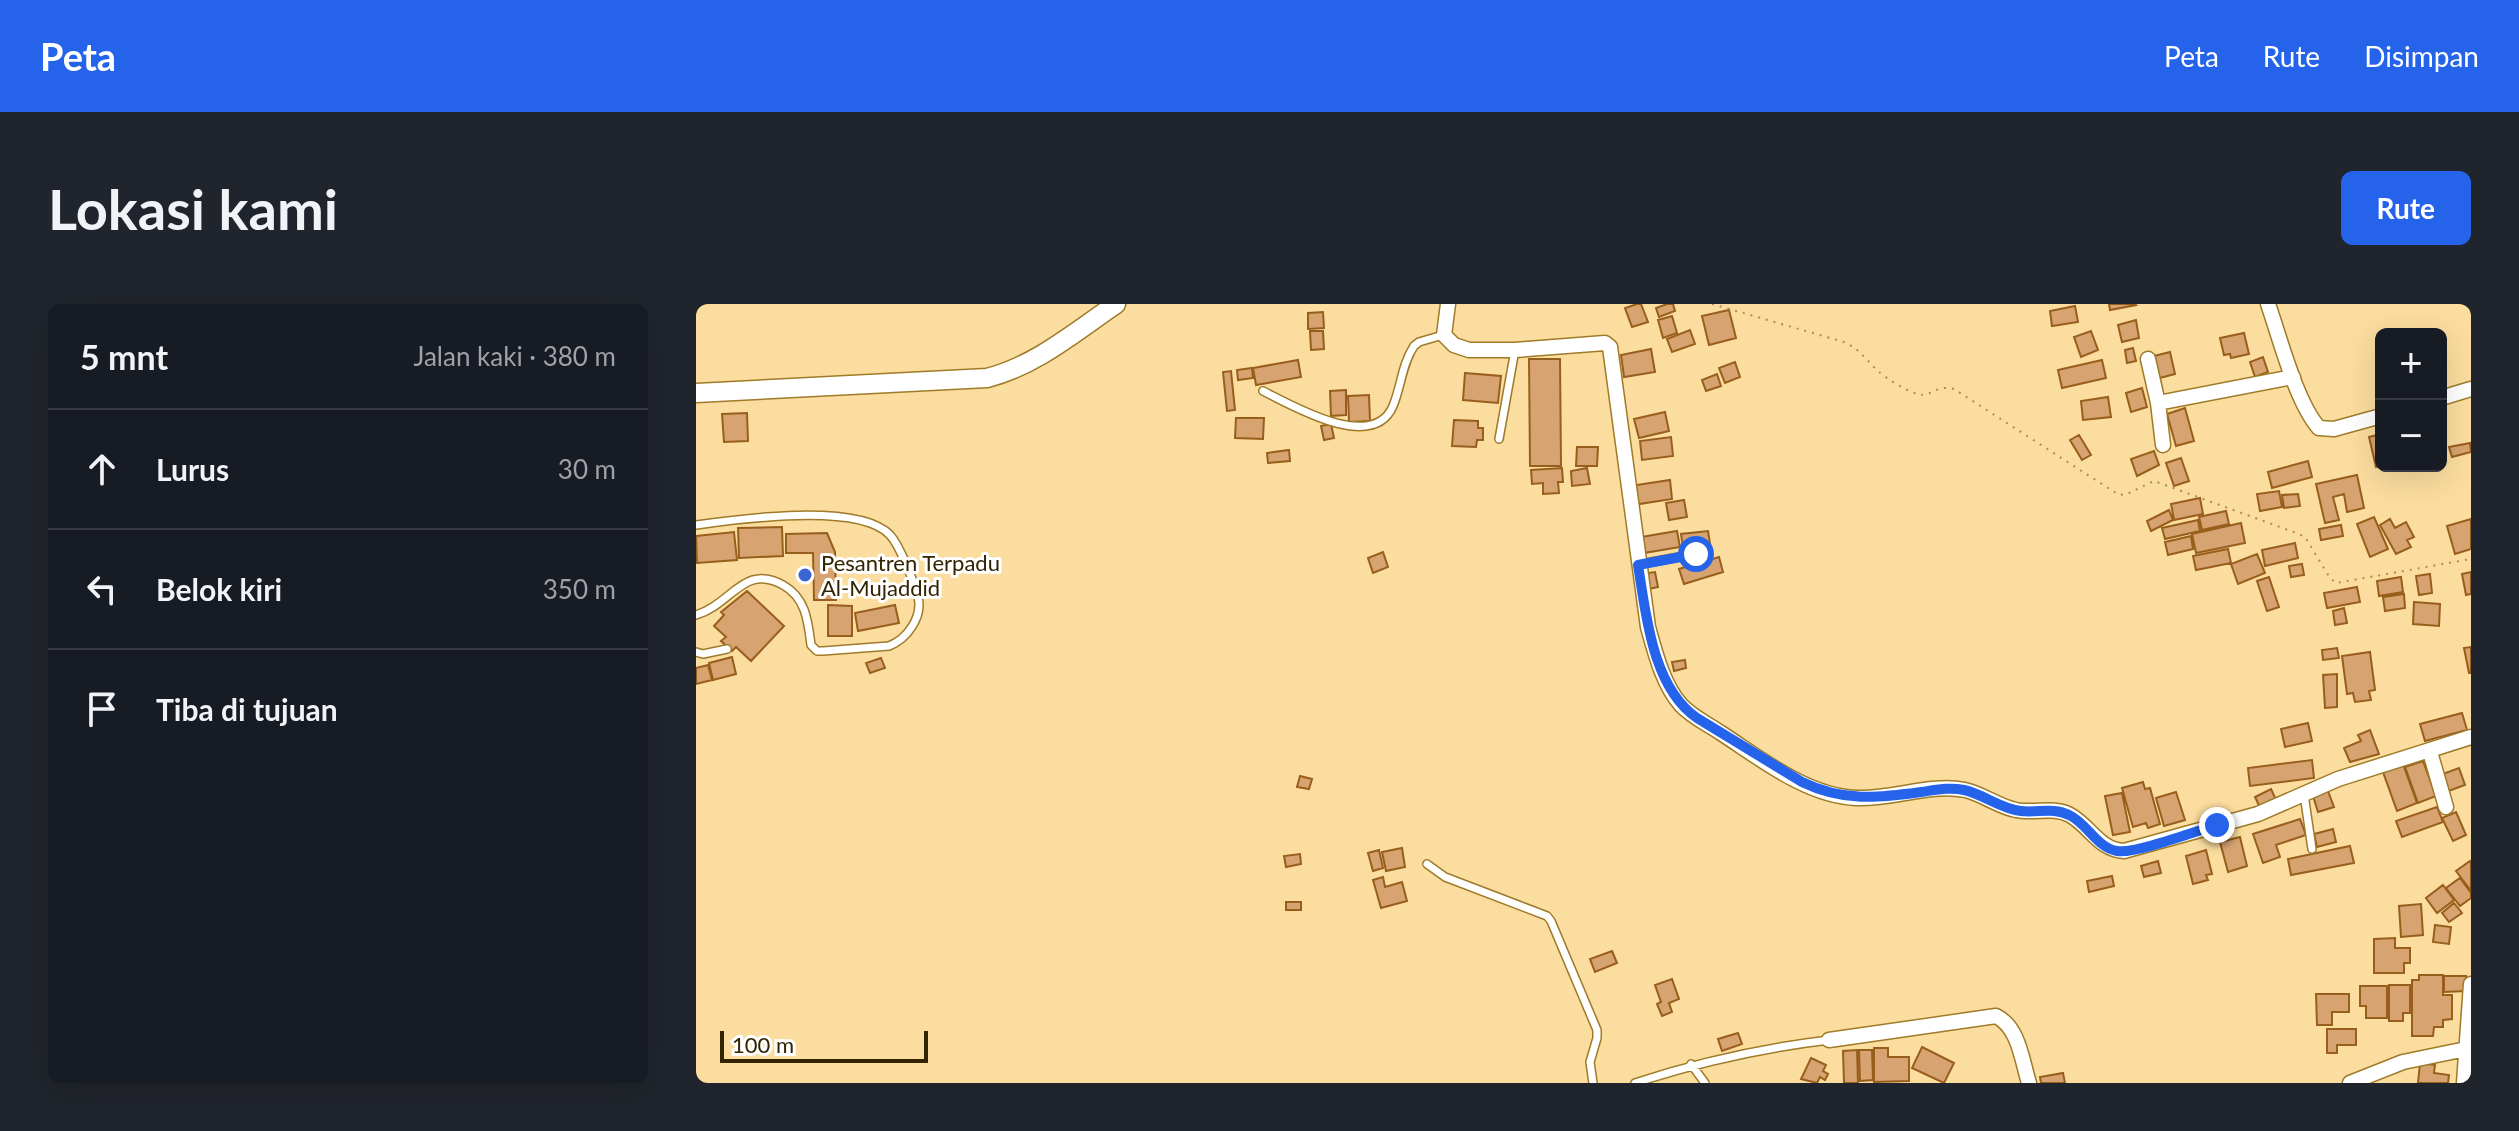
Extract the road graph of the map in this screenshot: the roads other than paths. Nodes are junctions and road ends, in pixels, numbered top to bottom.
1 (1116, 304) edge
2 (1448, 304) edge
3 (2268, 304) edge
4 (1444, 335) junction
5 (1515, 350) junction
6 (2148, 359) dead end
7 (2293, 377) junction
8 (2471, 389) edge
9 (1263, 391) dead end
10 (696, 393) edge
11 (2447, 396) edge
12 (2158, 403) junction
13 (2375, 418) edge
14 (1499, 439) dead end
15 (2163, 445) dead end
16 (696, 525) edge
17 (1696, 554) dead end
18 (1638, 565) junction
19 (696, 615) edge
20 (727, 649) dead end
21 (696, 652) edge
22 (2471, 737) edge
23 (2430, 752) junction
24 (2304, 794) junction
25 (2446, 807) dead end
26 (2312, 849) dead end
27 (1427, 864) dead end
28 (2471, 984) edge
29 (2471, 1002) edge
30 (1829, 1040) joint
31 (2466, 1049) junction
32 (1691, 1064) junction
33 (1593, 1083) edge
34 (1635, 1083) edge
35 (1705, 1083) edge
36 (2029, 1083) edge
37 (2350, 1083) edge
38 (2464, 1083) edge

1 - 10 street
2 - 4 street
3 - 7 street
4 - 5 street
4 - 9 lane
5 - 14 lane
5 - 18 street
6 - 12 street
7 - 12 street
7 - 13 street
8 - 11 street
12 - 15 street
16 - 19 lane
17 - 18 lane
18 - 24 street
20 - 21 lane
22 - 23 street
23 - 24 street
23 - 25 street
24 - 26 lane
27 - 33 lane
28 - 29 street
29 - 31 street
30 - 32 lane
30 - 36 street
31 - 37 street
31 - 38 street
32 - 34 lane
32 - 35 lane

